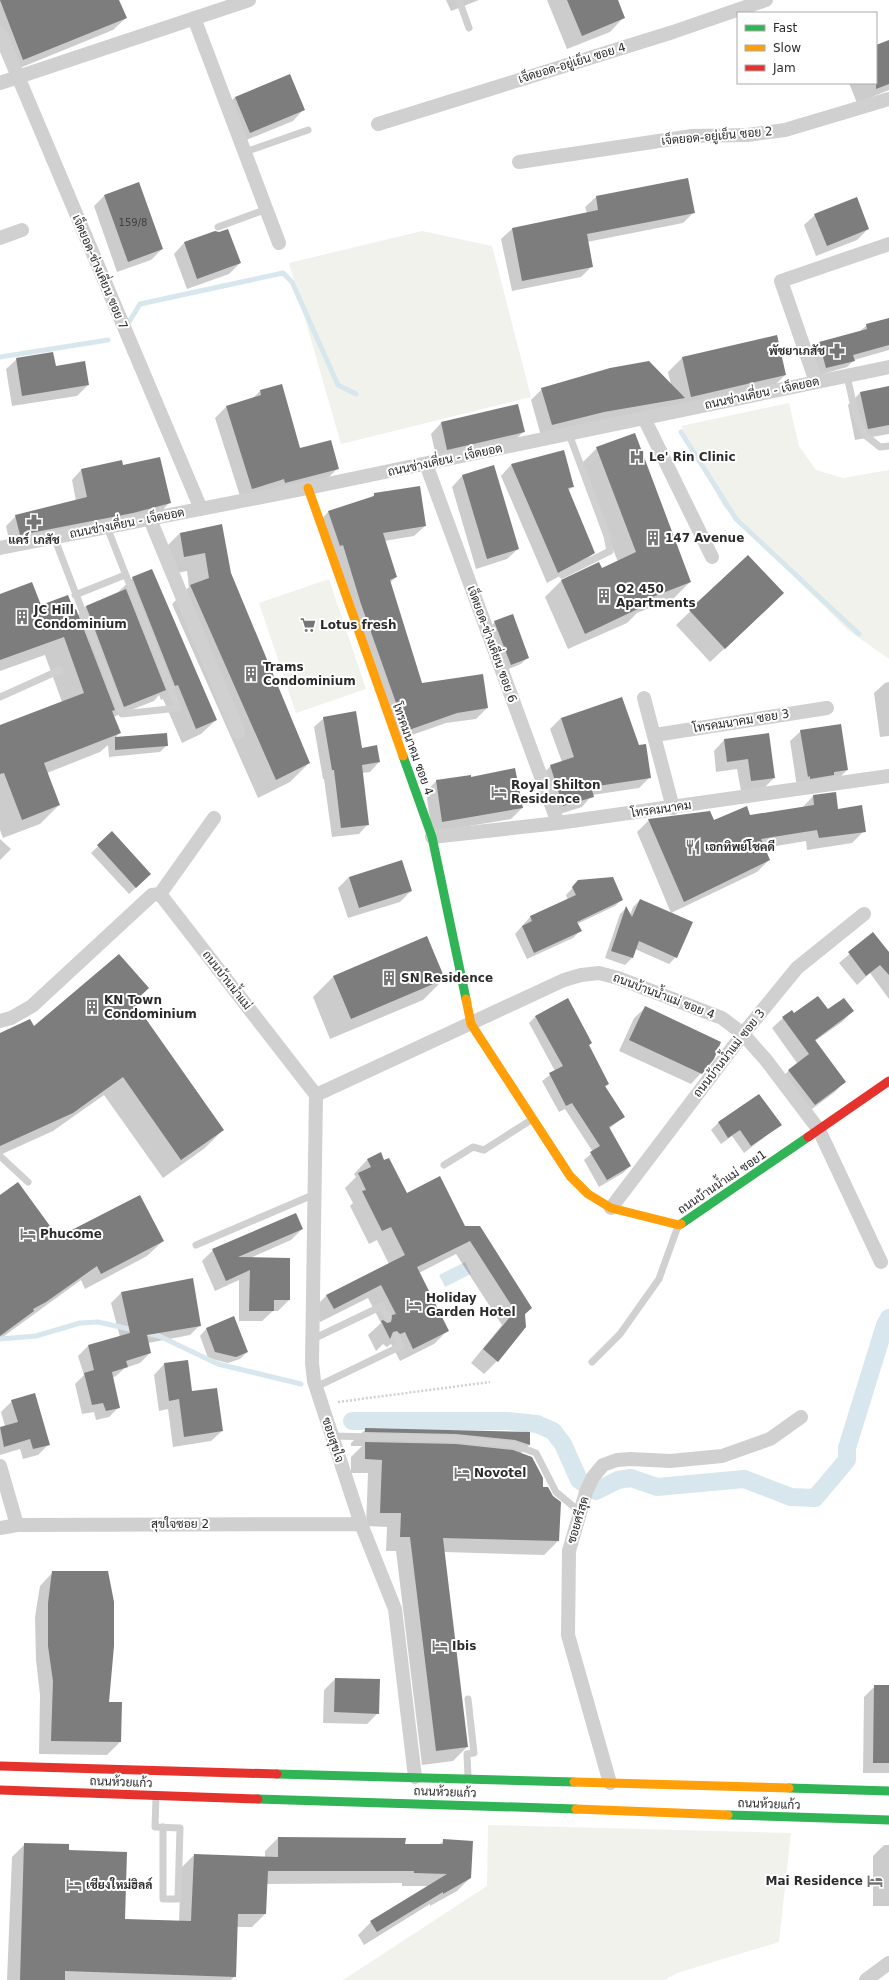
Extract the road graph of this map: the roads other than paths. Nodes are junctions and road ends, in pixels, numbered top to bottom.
1 (249, 0) edge
2 (459, 0) edge
3 (766, 0) edge
4 (194, 18) junction
5 (469, 28) dead end
6 (0, 34) edge
7 (18, 77) junction
8 (0, 83) edge
9 (889, 99) edge
10 (378, 124) dead end
11 (308, 130) dead end
12 (245, 152) junction
13 (519, 162) dead end
14 (267, 209) junction
15 (218, 226) dead end
16 (22, 230) dead end
17 (0, 238) edge
18 (279, 243) dead end
19 (889, 244) edge
20 (889, 367) edge
21 (847, 376) junction
22 (816, 382) junction
23 (644, 418) junction
24 (569, 434) junction
25 (889, 446) edge
26 (426, 464) junction
27 (308, 488) junction
28 (201, 509) junction
29 (150, 519) junction
30 (107, 527) junction
31 (54, 538) junction
32 (0, 548) edge
33 (712, 557) dead end
34 (125, 574) junction
35 (562, 575) dead end
36 (75, 594) junction
37 (60, 670) dead end
38 (0, 696) edge
39 (644, 698) dead end
40 (827, 708) dead end
41 (238, 732) dead end
42 (655, 734) junction
43 (889, 776) edge
44 (673, 808) junction
45 (214, 818) dead end
46 (558, 823) junction
47 (432, 837) junction
48 (160, 894) junction
49 (864, 914) dead end
50 (0, 1021) edge
51 (471, 1024) junction
52 (743, 1034) junction
53 (889, 1081) edge
54 (316, 1094) junction
55 (532, 1120) junction
56 (819, 1130) junction
57 (0, 1156) edge
58 (444, 1165) dead end
59 (28, 1182) dead end
60 (315, 1194) junction
61 (611, 1208) junction
62 (679, 1225) junction
63 (196, 1245) dead end
64 (880, 1262) dead end
65 (388, 1318) dead end
66 (396, 1336) dead end
67 (313, 1339) junction
68 (592, 1362) dead end
69 (316, 1387) junction
70 (801, 1417) dead end
71 (332, 1436) junction
72 (0, 1466) edge
73 (580, 1512) junction
74 (361, 1524) junction
75 (17, 1526) junction
76 (0, 1528) edge
77 (468, 1699) dead end
78 (0, 1766) edge
79 (468, 1778) junction
80 (610, 1783) junction
81 (0, 1790) edge
82 (889, 1791) edge
83 (416, 1792) junction
84 (156, 1795) junction
85 (889, 1820) edge
86 (163, 1827) junction
87 (889, 1963) edge
88 (866, 1980) edge

1 - 4 street
2 - 5 lane
3 - 10 street, เจ็ดยอด-อยู่เย็น ซอย 4
4 - 7 street
4 - 12 street
6 - 7 street, เจ็ดยอด-ช่างเคี่ยน ซอย 7
7 - 8 street
7 - 28 street, เจ็ดยอด-ช่างเคี่ยน ซอย 7
9 - 13 street, เจ็ดยอด-อยู่เย็น ซอย 2
11 - 12 lane
12 - 14 street
14 - 15 lane
14 - 18 street
16 - 17 street
19 - 22 street
20 - 21 street, ถนนช่างเคี่ยน - เจ็ดยอด
21 - 22 street, ถนนช่างเคี่ยน - เจ็ดยอด
21 - 25 lane
22 - 23 street, ถนนช่างเคี่ยน - เจ็ดยอด
23 - 24 street, ถนนช่างเคี่ยน - เจ็ดยอด
23 - 33 street
24 - 26 street, ถนนช่างเคี่ยน - เจ็ดยอด
24 - 35 lane
26 - 27 street, ถนนช่างเคี่ยน - เจ็ดยอด
26 - 46 street, เจ็ดยอด-ช่างเคี่ยน ซอย 6
27 - 28 street, ถนนช่างเคี่ยน - เจ็ดยอด
27 - 47 main road, โทรคมนาคม ซอย 4
28 - 29 street, ถนนช่างเคี่ยน - เจ็ดยอด
29 - 30 street, ถนนช่างเคี่ยน - เจ็ดยอด
29 - 41 street
30 - 31 street, ถนนช่างเคี่ยน - เจ็ดยอด
30 - 34 lane
31 - 32 street, ถนนช่างเคี่ยน - เจ็ดยอด
31 - 36 lane
34 - 36 lane
34 - 36 lane
37 - 38 lane
39 - 42 street
40 - 42 street, โทรคมนาคม ซอย 3
42 - 44 street
43 - 44 street, โทรคมนาคม
44 - 46 street, โทรคมนาคม
45 - 48 street
46 - 47 street, โทรคมนาคม
47 - 51 main road, โทรคมนาคม ซอย 4
48 - 50 street
48 - 54 street, ถนนบ้านน้ำแม่
49 - 52 street, ถนนบ้านน้ำแม่ ซอย 3
51 - 52 street, ถนนบ้านน้ำแม่ ซอย 4
51 - 54 street
51 - 55 main road, ถนนบ้านน้ำแม่ ซอย1
52 - 56 street, ถนนบ้านน้ำแม่ ซอย 4
52 - 61 street, ถนนบ้านน้ำแม่ ซอย 3
53 - 56 main road, ถนนบ้านน้ำแม่ ซอย1
54 - 60 street, ซอยสุขใจ
55 - 58 lane
55 - 61 main road, ถนนบ้านน้ำแม่ ซอย1
56 - 62 main road, ถนนบ้านน้ำแม่ ซอย1
56 - 64 street, ถนนบ้านน้ำแม่ ซอย 4
57 - 59 lane
60 - 63 lane
60 - 67 street, ซอยสุขใจ
61 - 62 main road, ถนนบ้านน้ำแม่ ซอย1
62 - 68 lane
65 - 67 lane
66 - 69 lane
67 - 69 street, ซอยสุขใจ
69 - 71 street, ซอยสุขใจ
70 - 73 street, ซอยศรีสุด
71 - 73 lane
71 - 74 street, ซอยสุขใจ
72 - 75 street
73 - 80 street, ซอยศรีสุด
74 - 75 street, สุขใจซอย 2
74 - 83 street, ซอยสุขใจ
75 - 76 street, สุขใจซอย 2
77 - 79 lane
78 - 83 main road, ถนนห้วยแก้ว
79 - 80 main road, ถนนห้วยแก้ว
79 - 83 main road, ถนนห้วยแก้ว
80 - 82 main road, ถนนห้วยแก้ว
81 - 84 main road, ถนนห้วยแก้ว
83 - 84 main road, ถนนห้วยแก้ว
83 - 85 main road, ถนนห้วยแก้ว
84 - 86 lane
86 - 86 lane
87 - 88 street

